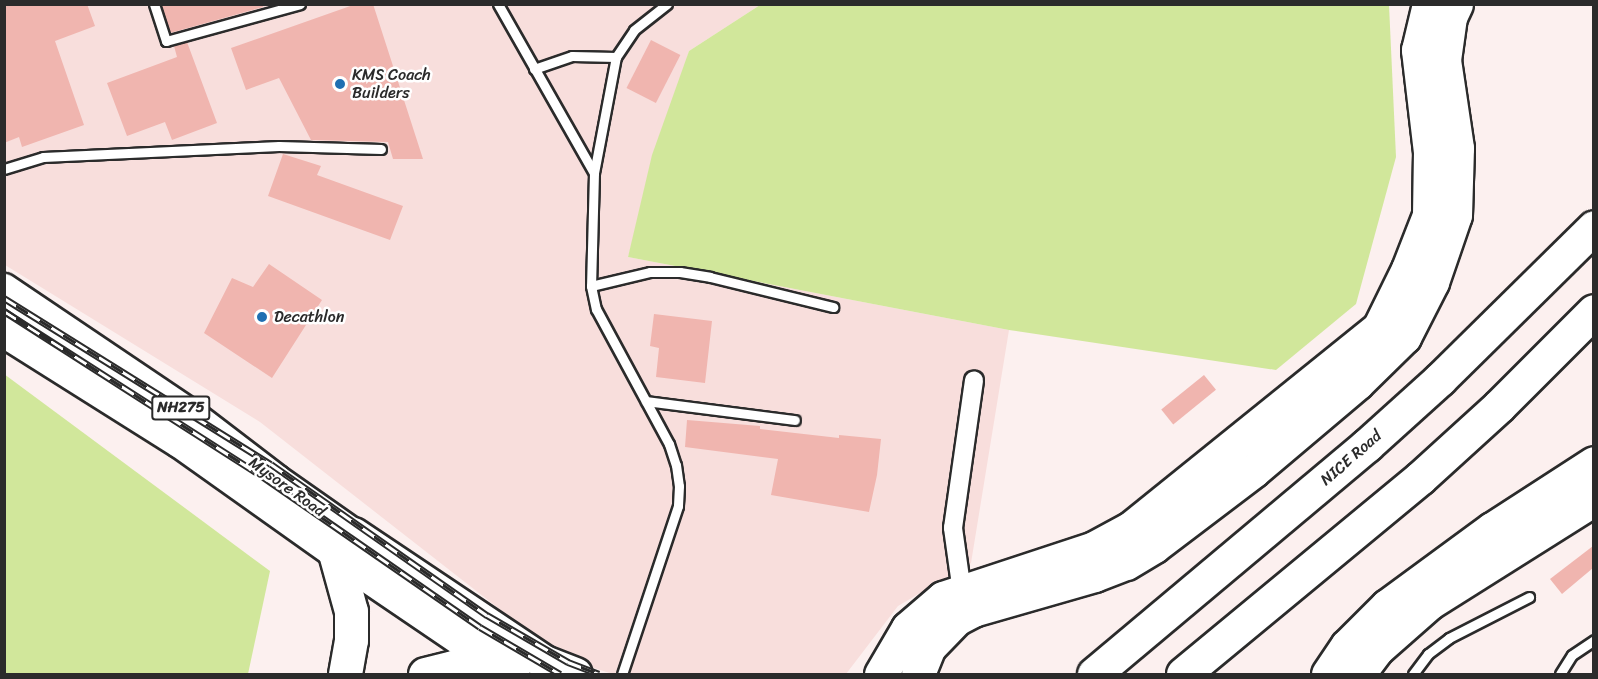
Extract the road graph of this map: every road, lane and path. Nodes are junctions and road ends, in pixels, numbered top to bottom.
1 (154, 4) edge
2 (300, 4) edge
3 (498, 4) edge
4 (667, 4) edge
5 (1429, 4) edge
6 (1456, 4) edge
7 (616, 57) junction
8 (534, 69) junction
9 (381, 149) dead end
10 (4, 169) edge
11 (594, 173) junction
12 (1593, 227) edge
13 (591, 286) junction
14 (4, 289) edge
15 (833, 307) dead end
16 (1593, 311) edge
17 (4, 332) edge
18 (974, 380) dead end
19 (646, 401) junction
20 (795, 420) dead end
21 (1593, 463) edge
22 (1593, 499) edge
23 (1499, 541) junction
24 (344, 544) junction
25 (962, 592) junction
26 (1529, 597) dead end
27 (1593, 640) edge
28 (507, 671) edge
29 (345, 675) edge
30 (425, 675) edge
31 (575, 675) edge
32 (622, 675) edge
33 (881, 675) edge
34 (918, 675) edge
35 (1094, 675) edge
36 (1183, 675) edge
37 (1328, 675) edge
38 (1358, 675) edge
39 (1413, 675) edge
40 (1560, 675) edge

1 - 2 lane
3 - 8 lane
4 - 7 lane
5 - 25 highway
6 - 34 highway
7 - 8 lane
7 - 11 lane
8 - 11 lane
9 - 10 lane
11 - 13 lane
12 - 35 highway, NICE Road
13 - 15 lane
13 - 19 lane
14 - 24 highway, Mysore Road / NH275
16 - 36 highway
17 - 24 highway, Mysore Road / NH275
18 - 25 street
19 - 20 lane
19 - 32 lane
21 - 23 highway
22 - 23 highway
23 - 37 highway
23 - 38 highway
24 - 28 highway, Mysore Road / NH275
24 - 29 highway
24 - 31 highway, Mysore Road / NH275
25 - 33 highway
26 - 39 lane
27 - 40 lane
28 - 30 highway

